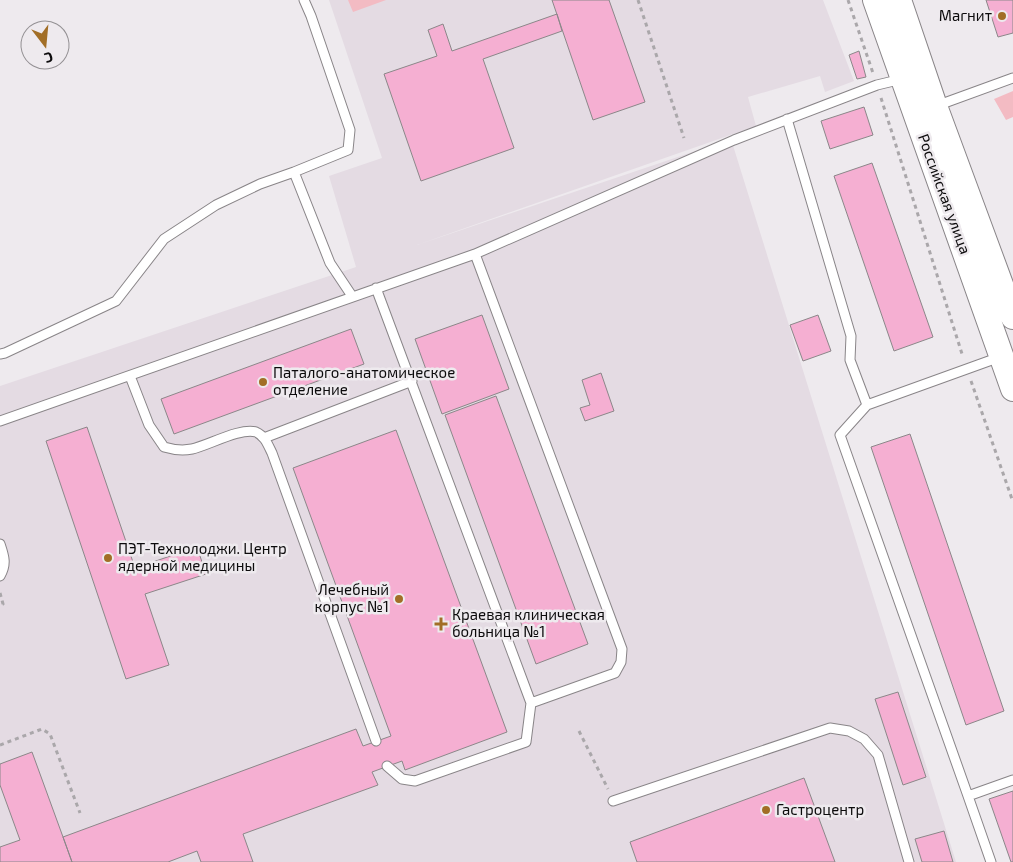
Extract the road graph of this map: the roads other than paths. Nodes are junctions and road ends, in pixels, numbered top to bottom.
1 (304, 0) edge
2 (875, 0) edge
3 (899, 0) edge
4 (1013, 78) edge
5 (902, 79) junction
6 (935, 106) junction
7 (787, 119) junction
8 (294, 172) junction
9 (474, 254) junction
10 (376, 288) junction
11 (352, 296) junction
12 (1013, 317) edge
13 (0, 354) edge
14 (1001, 356) junction
15 (130, 376) junction
16 (412, 381) junction
17 (1013, 389) edge
18 (867, 405) junction
19 (0, 421) edge
20 (264, 438) junction
21 (0, 544) edge
22 (0, 576) edge
23 (531, 703) junction
24 (376, 741) dead end
25 (387, 766) dead end
26 (1013, 780) edge
27 (968, 796) junction
28 (613, 801) road end
29 (909, 862) edge
30 (991, 862) edge

1 - 8 lane
2 - 5 main road, Российская улица
3 - 6 main road, Российская улица
4 - 6 lane
5 - 7 lane
5 - 14 main road, Российская улица
6 - 12 main road, Российская улица
7 - 9 lane
7 - 18 lane
8 - 11 lane
8 - 13 lane
9 - 10 lane
9 - 23 lane
10 - 11 lane
10 - 16 lane
11 - 15 lane
14 - 17 main road, Российская улица
14 - 18 lane
15 - 19 lane
15 - 20 lane
16 - 20 lane
16 - 23 lane
18 - 27 lane
20 - 24 lane
21 - 22 lane
23 - 25 lane
26 - 27 lane
27 - 30 lane
28 - 29 lane

